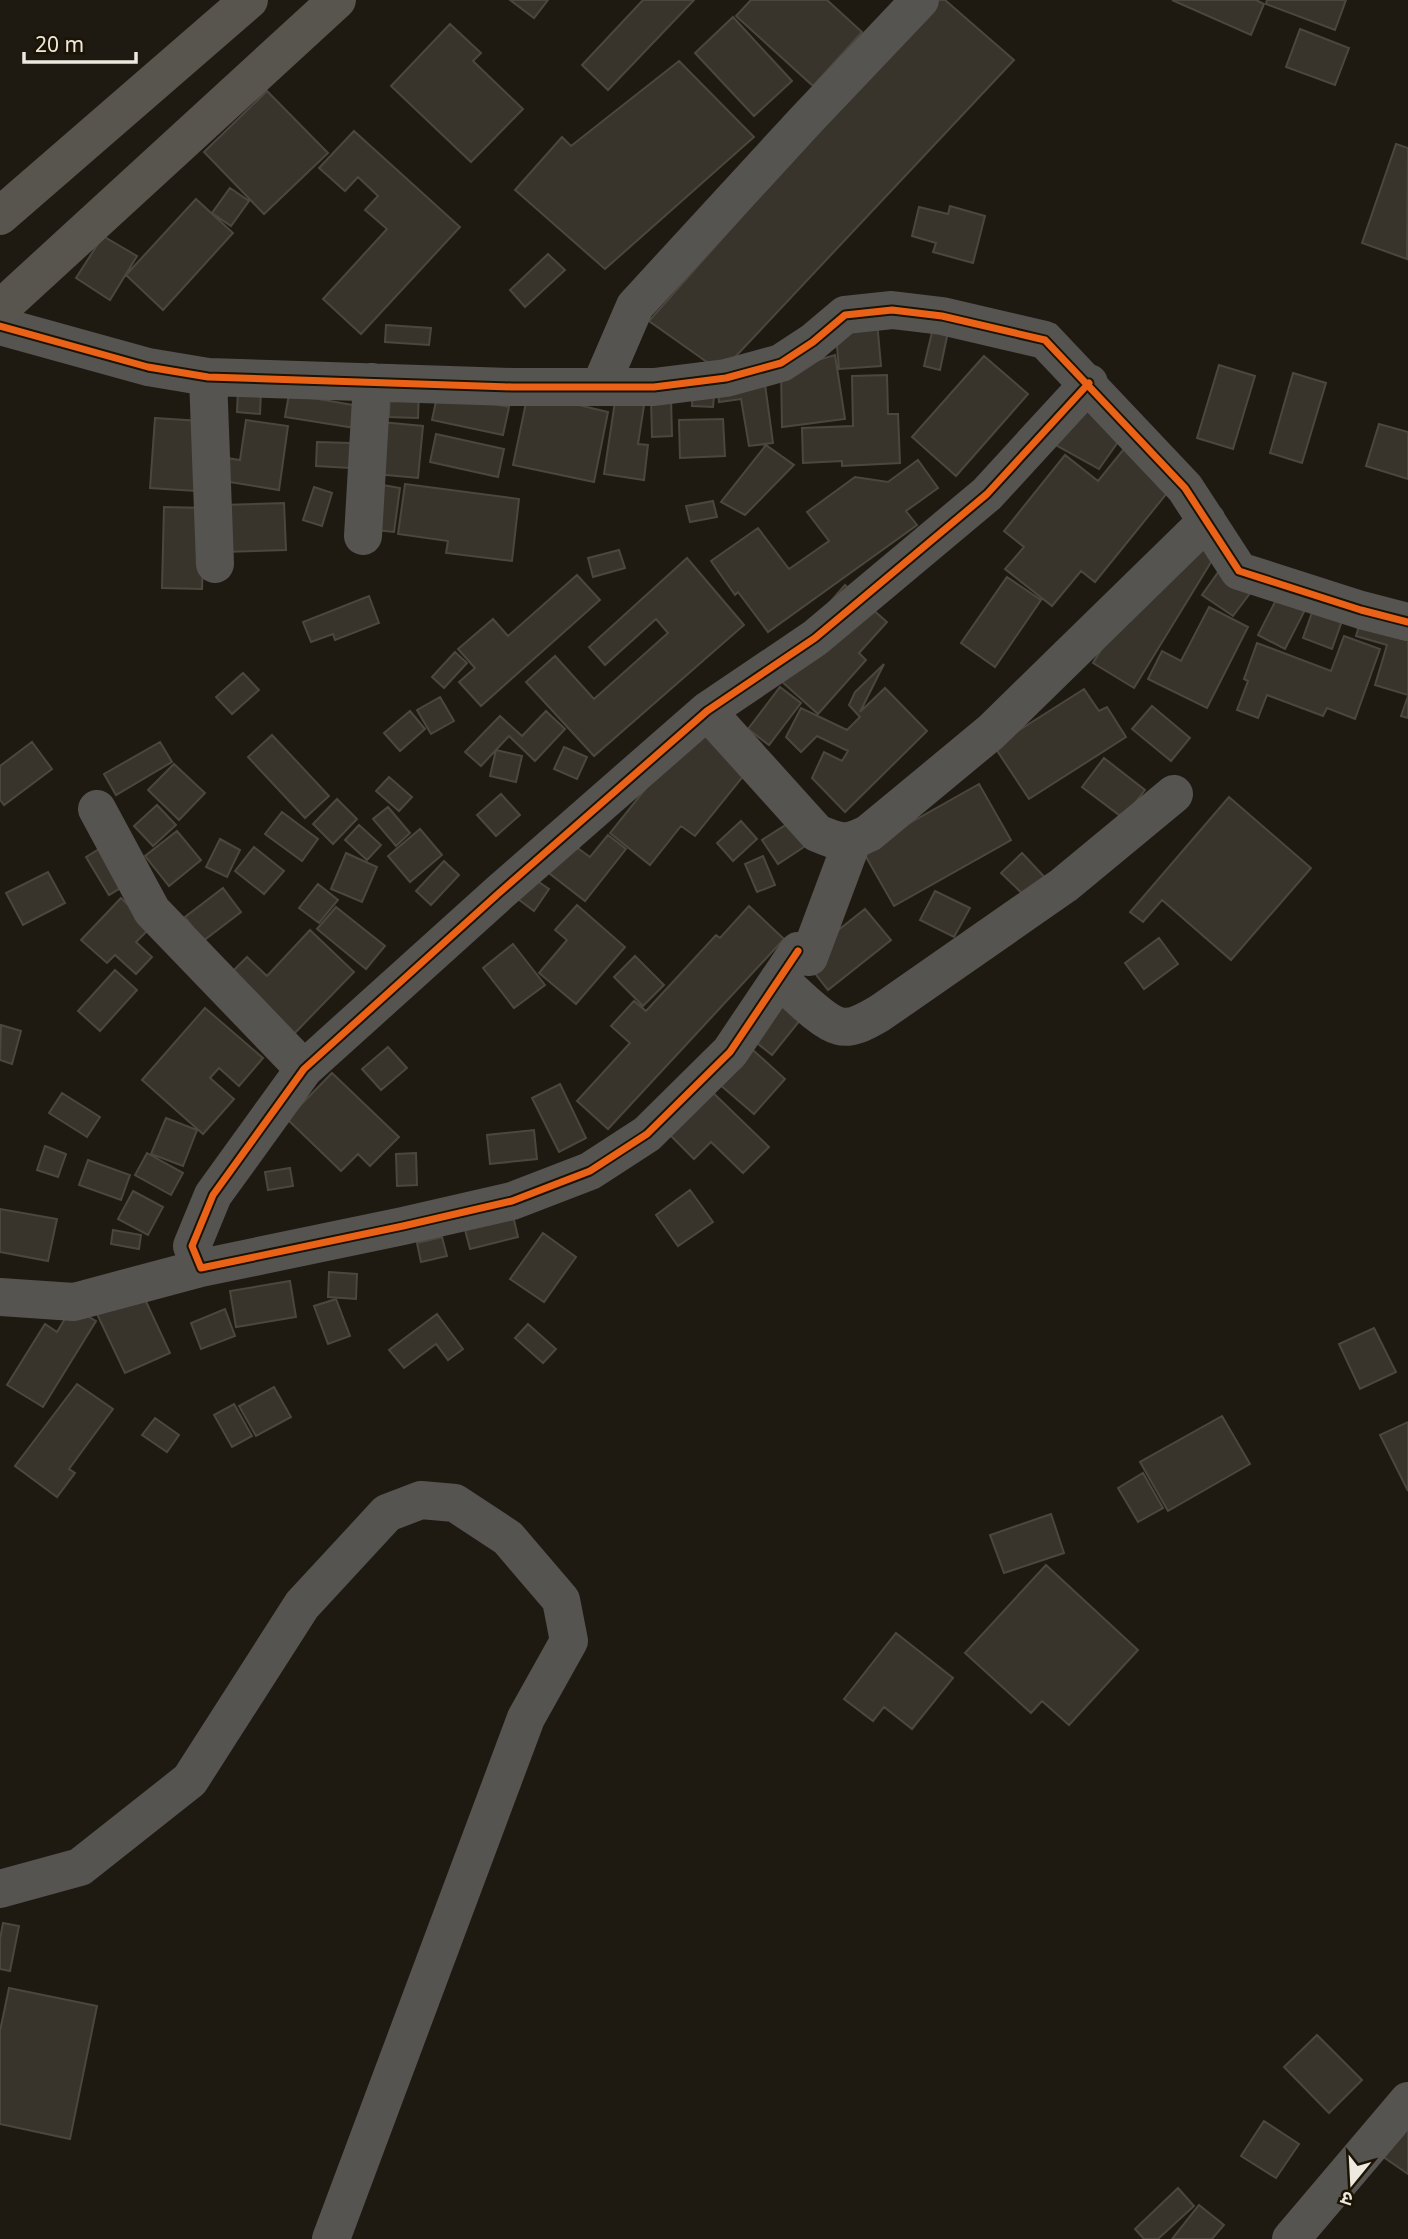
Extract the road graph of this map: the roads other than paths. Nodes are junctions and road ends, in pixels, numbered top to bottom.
1 (249, 0) edge
2 (337, 0) edge
3 (920, 0) edge
4 (0, 216) edge
5 (0, 309) edge
6 (0, 326) edge
7 (208, 377) junction
8 (372, 382) junction
9 (1088, 383) junction
10 (600, 387) junction
11 (1207, 521) junction
12 (363, 536) dead end
13 (215, 564) dead end
14 (1408, 622) edge
15 (707, 711) junction
16 (1174, 794) dead end
17 (97, 809) dead end
18 (852, 842) junction
19 (795, 962) junction
20 (304, 1069) junction
21 (201, 1268) junction
22 (0, 1297) edge
23 (0, 1889) edge
24 (1408, 2101) edge
25 (331, 2239) edge
26 (1291, 2239) edge

1 - 4 main road
2 - 5 main road
3 - 10 street
6 - 7 street
7 - 8 street
7 - 13 street
8 - 10 street
8 - 12 street
9 - 10 street
9 - 11 street
9 - 15 street
11 - 14 street
11 - 18 street
15 - 18 street
15 - 20 street
16 - 19 street
17 - 20 street
18 - 19 street
19 - 21 street
20 - 21 street
21 - 22 street
23 - 25 street
24 - 26 street

